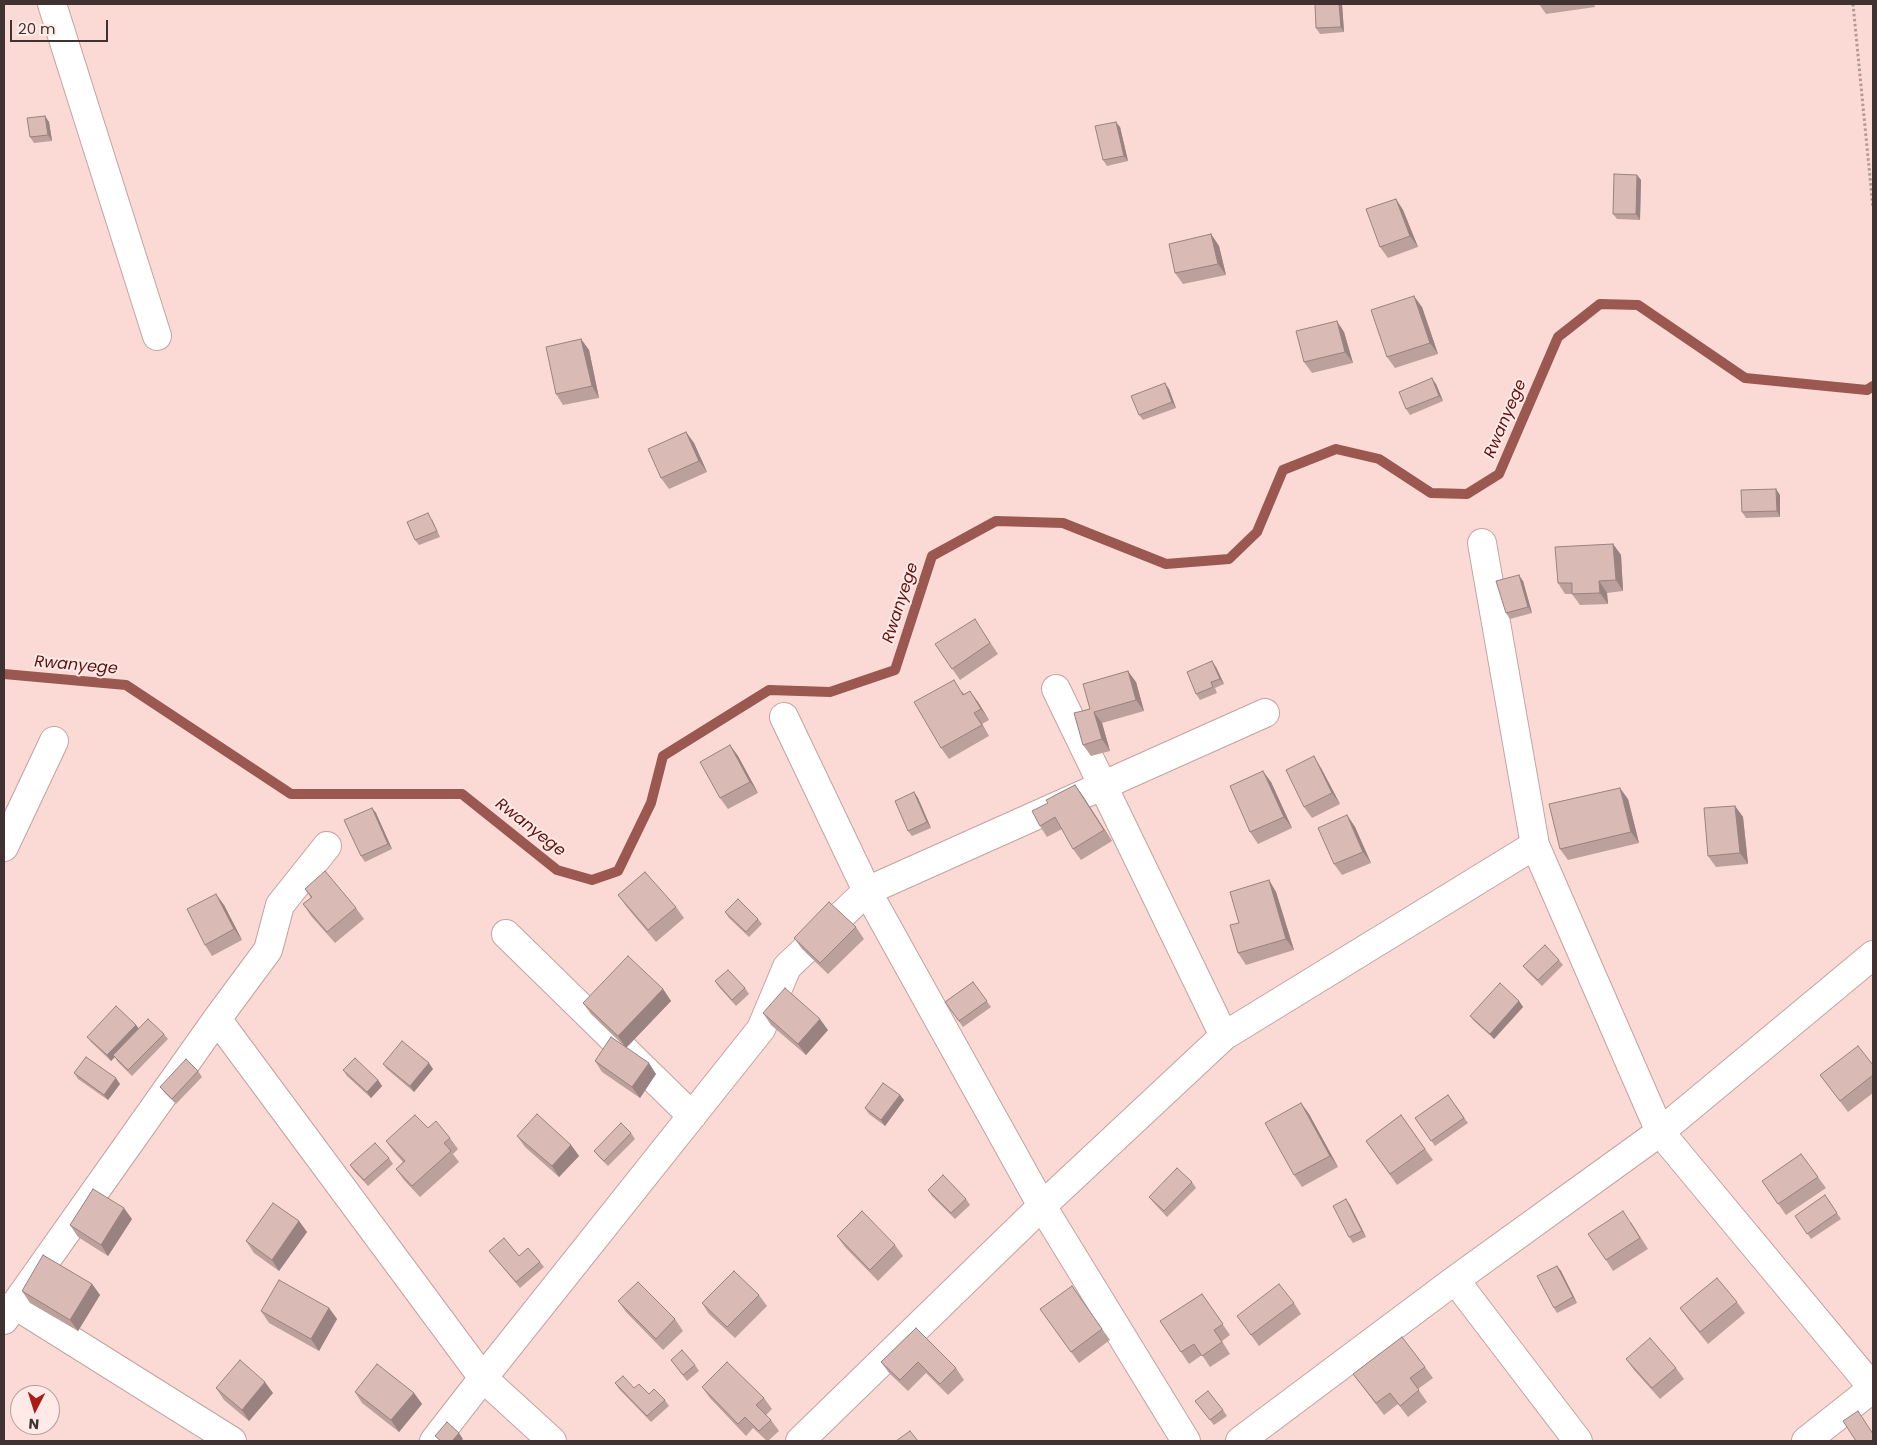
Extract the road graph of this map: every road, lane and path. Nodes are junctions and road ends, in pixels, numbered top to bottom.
1 (52, 4) edge
2 (1853, 4) edge
3 (1873, 208) edge
4 (157, 336) dead end
5 (1482, 543) dead end
6 (1056, 689) dead end
7 (1265, 713) dead end
8 (784, 717) dead end
9 (54, 741) dead end
10 (1102, 786) junction
11 (1535, 845) junction
12 (327, 846) dead end
13 (4, 847) edge
14 (867, 891) junction
15 (506, 934) dead end
16 (1873, 954) edge
17 (217, 1019) junction
18 (1224, 1036) junction
19 (692, 1116) junction
20 (1660, 1132) junction
21 (1042, 1206) junction
22 (1455, 1280) junction
23 (9, 1312) edge
24 (483, 1378) junction
25 (1873, 1388) edge
26 (221, 1438) edge
27 (805, 1439) edge
28 (434, 1441) edge
29 (552, 1441) edge
30 (1186, 1441) edge
31 (1240, 1441) edge
32 (1578, 1441) edge
33 (1806, 1441) edge

1 - 4 street
2 - 3 path
5 - 11 street
6 - 10 street
7 - 10 street
8 - 14 street
9 - 13 street
10 - 14 street
10 - 18 street
11 - 18 street
11 - 20 street
12 - 17 street
14 - 19 street
14 - 21 street
15 - 19 street
16 - 20 street
17 - 23 street
17 - 24 street
18 - 21 street
19 - 24 street
20 - 22 street
20 - 25 street
21 - 27 street
21 - 30 street
22 - 31 street
22 - 32 street
23 - 26 street
24 - 28 street
24 - 29 street
25 - 33 street

